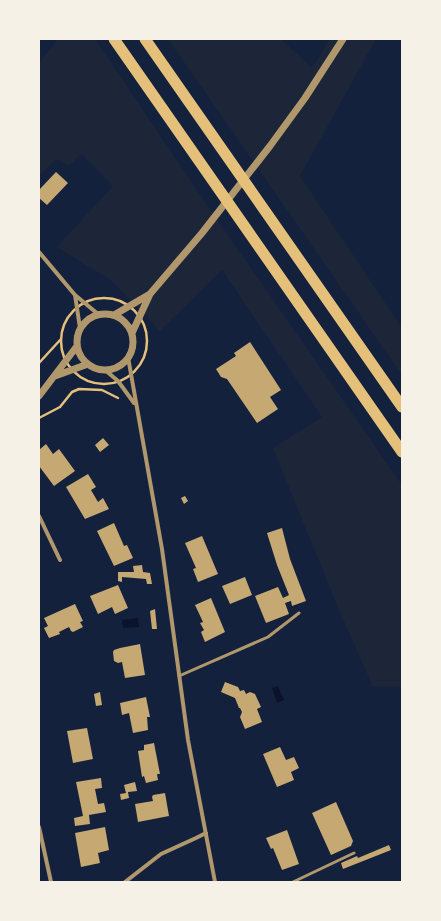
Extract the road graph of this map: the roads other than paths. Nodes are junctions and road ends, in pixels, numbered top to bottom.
1 (114, 39) edge
2 (145, 39) edge
3 (342, 39) edge
4 (39, 252) edge
5 (150, 294) junction
6 (75, 295) junction
7 (98, 314) junction
8 (114, 315) junction
9 (80, 328) junction
10 (132, 333) junction
11 (77, 346) junction
12 (128, 357) junction
13 (88, 364) junction
14 (105, 370) junction
15 (55, 376) junction
16 (39, 396) edge
17 (136, 405) junction
18 (402, 407) edge
19 (402, 452) edge
20 (39, 516) edge
21 (60, 560) dead end
22 (299, 613) dead end
23 (179, 676) junction
24 (39, 826) edge
25 (206, 833) junction
26 (354, 852) dead end
27 (51, 882) edge
28 (125, 882) edge
29 (215, 882) edge
30 (293, 882) edge

1 - 19 highway
2 - 18 highway
3 - 5 street
4 - 6 street
5 - 8 street
5 - 10 street
6 - 7 street
6 - 9 street
7 - 8 street
7 - 9 street
8 - 10 street
9 - 11 street
10 - 12 street
11 - 13 street
11 - 15 street
12 - 14 street
12 - 17 street
13 - 14 street
13 - 15 street
14 - 17 street
15 - 16 street
17 - 23 street
20 - 21 street
22 - 23 lane
23 - 25 street
24 - 27 street
25 - 28 street
25 - 29 street
26 - 30 lane

